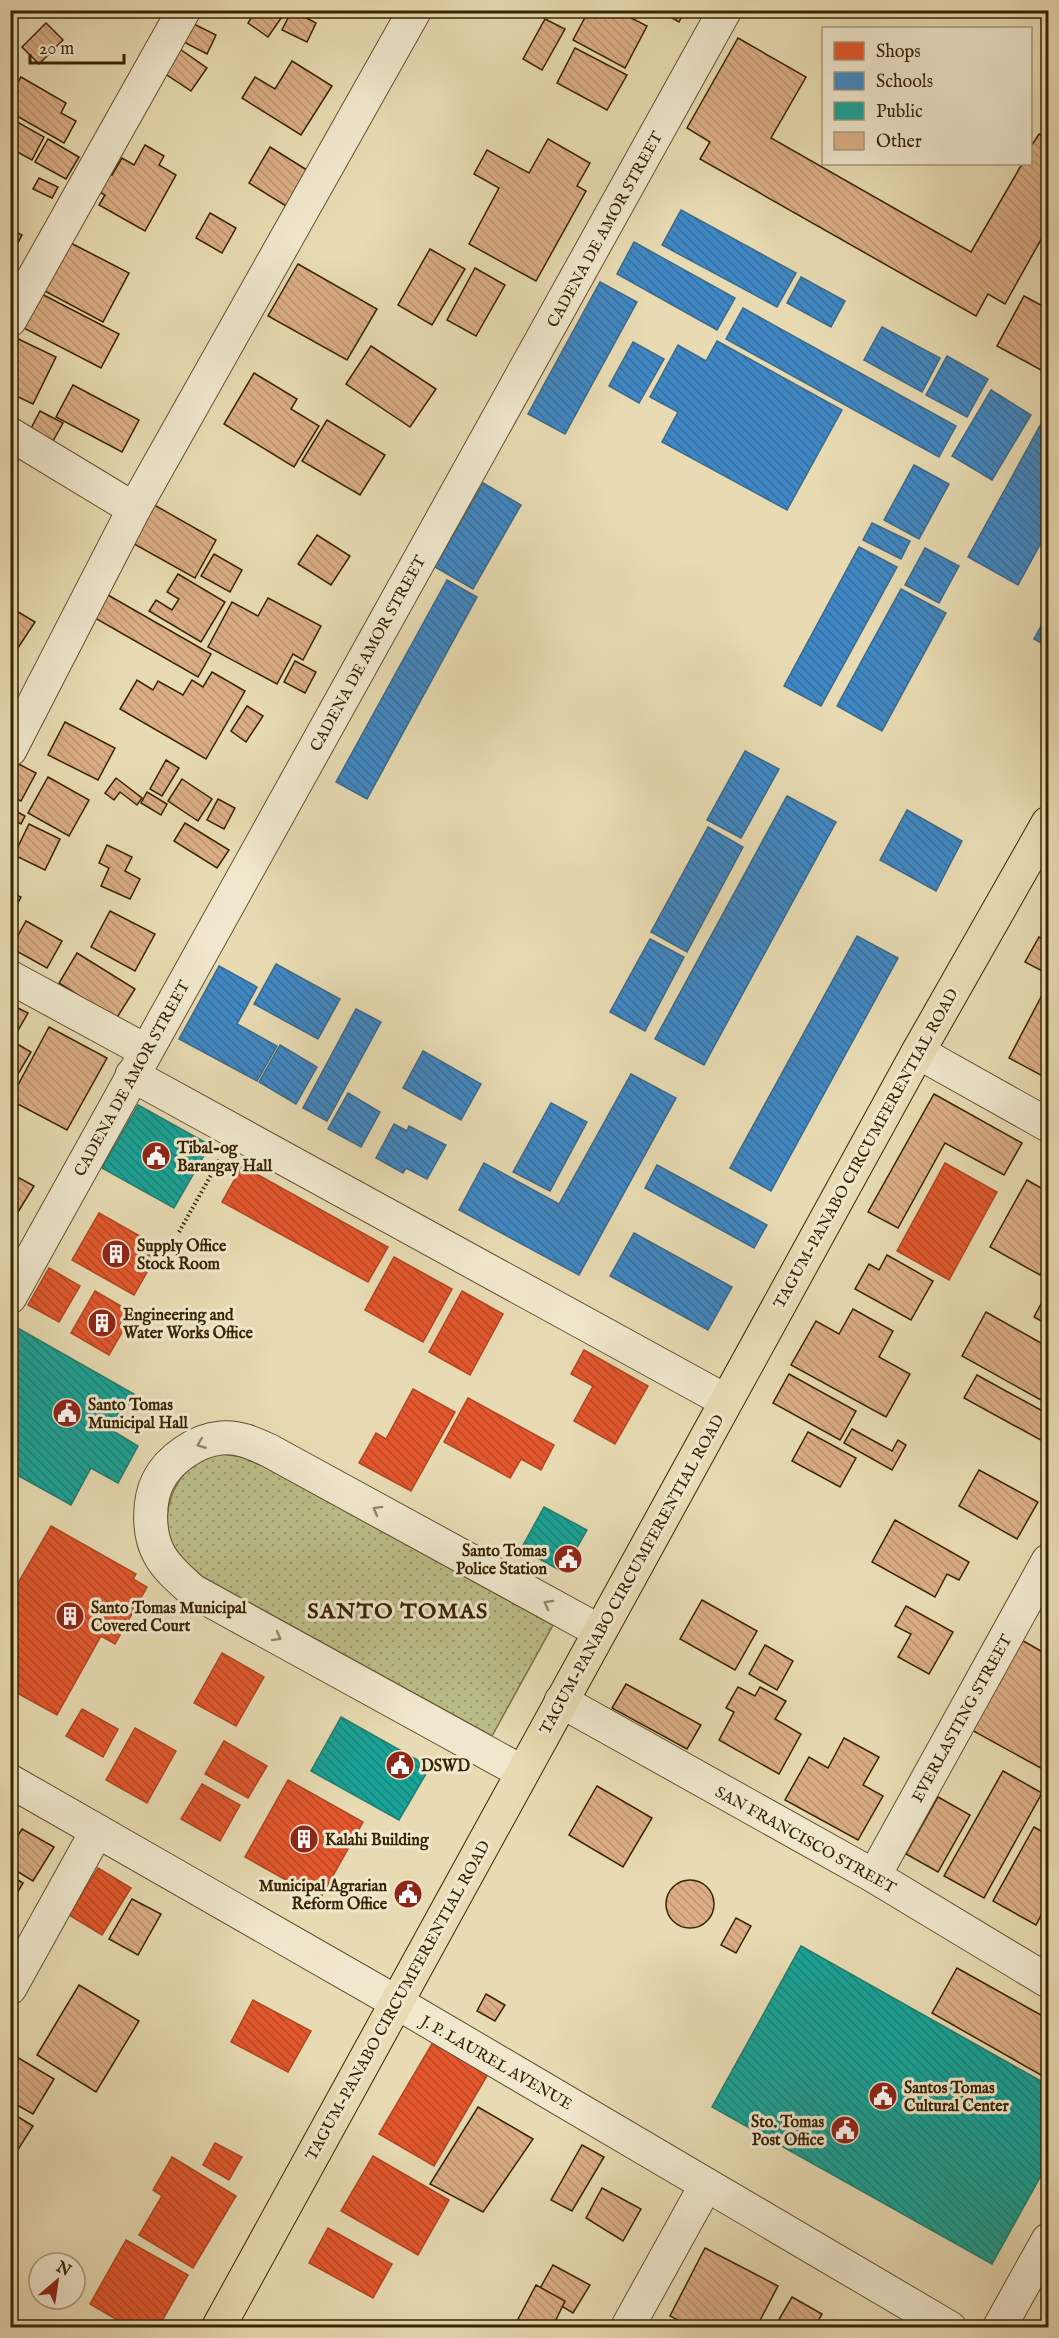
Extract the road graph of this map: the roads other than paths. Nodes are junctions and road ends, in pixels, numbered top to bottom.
1 (184, 10) edge
2 (415, 10) edge
3 (725, 10) edge
4 (10, 320) edge
5 (10, 434) edge
6 (134, 510) junction
7 (10, 750) edge
8 (1048, 823) edge
9 (10, 977) edge
10 (918, 1052) junction
11 (139, 1063) junction
12 (1048, 1125) edge
13 (10, 1296) edge
14 (726, 1401) junction
15 (1048, 1561) edge
16 (599, 1632) junction
17 (561, 1701) junction
18 (522, 1772) junction
19 (10, 1781) edge
20 (97, 1831) junction
21 (874, 1876) junction
22 (1048, 1981) edge
23 (10, 1988) edge
24 (396, 2002) junction
25 (706, 2185) junction
26 (1048, 2240) edge
27 (218, 2328) edge
28 (627, 2328) edge
29 (950, 2328) edge
30 (999, 2328) edge

1 - 4 street
2 - 6 street
3 - 11 street, CADENA DE AMOR STREET
5 - 6 street
6 - 7 street
8 - 10 main road, TAGUM-PANABO CIRCUMFERENTIAL ROAD
9 - 11 street
10 - 12 street
10 - 14 main road, TAGUM-PANABO CIRCUMFERENTIAL ROAD
11 - 13 street, CADENA DE AMOR STREET
11 - 14 street
14 - 16 main road, TAGUM-PANABO CIRCUMFERENTIAL ROAD
15 - 21 street, EVERLASTING STREET
16 - 17 main road, TAGUM-PANABO CIRCUMFERENTIAL ROAD
16 -> 18 street
17 - 18 main road, TAGUM-PANABO CIRCUMFERENTIAL ROAD
17 - 21 street, SAN FRANCISCO STREET
18 - 24 main road, TAGUM-PANABO CIRCUMFERENTIAL ROAD
19 - 20 street, J. P. LAUREL AVENUE
20 - 23 street
20 - 24 street, J. P. LAUREL AVENUE
21 - 22 street, SAN FRANCISCO STREET
24 - 25 street, J. P. LAUREL AVENUE
24 - 27 main road, TAGUM-PANABO CIRCUMFERENTIAL ROAD
25 - 28 street
25 - 29 street, J. P. LAUREL AVENUE
26 - 30 street

